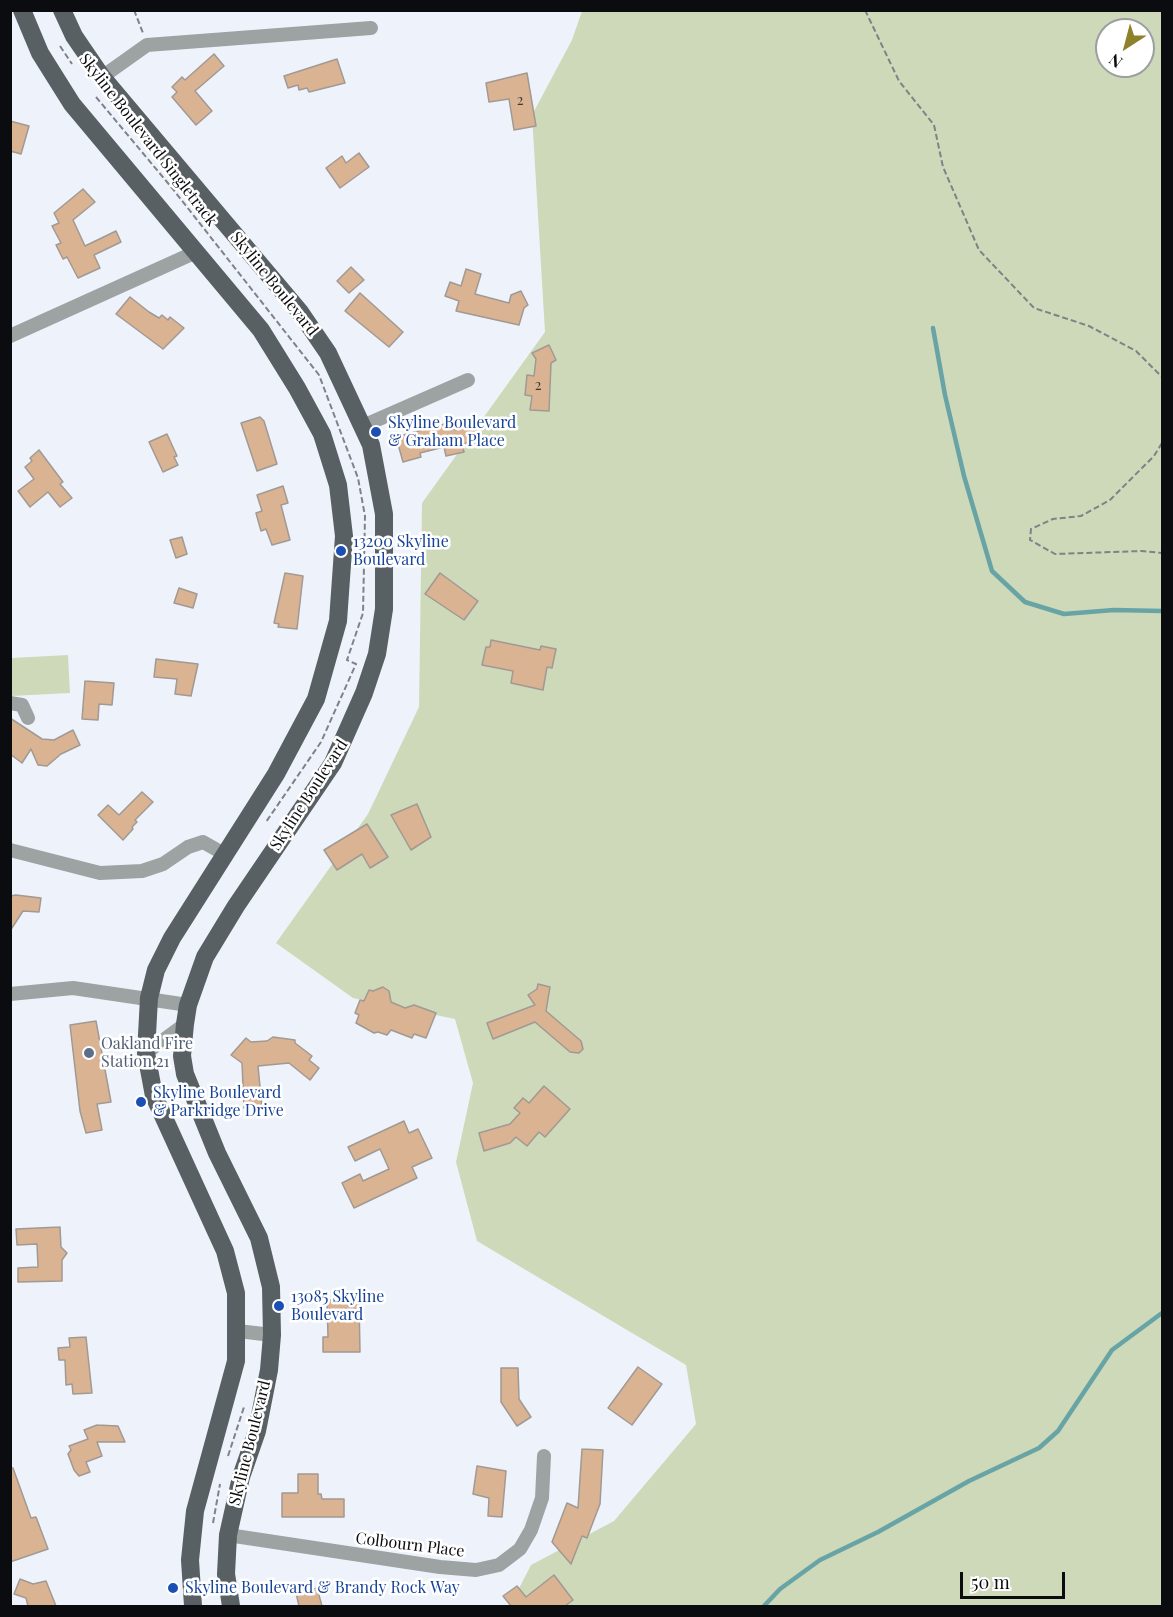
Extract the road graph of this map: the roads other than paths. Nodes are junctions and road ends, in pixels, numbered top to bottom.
1 (22, 10) edge
2 (62, 10) edge
3 (371, 28) dead end
4 (98, 85) junction
5 (196, 252) junction
6 (10, 336) edge
7 (468, 380) dead end
8 (363, 426) junction
9 (10, 703) edge
10 (28, 718) dead end
11 (10, 850) edge
12 (226, 855) junction
13 (10, 994) edge
14 (148, 998) junction
15 (188, 1005) junction
16 (185, 1024) junction
17 (146, 1053) junction
18 (238, 1330) junction
19 (272, 1335) junction
20 (544, 1456) dead end
21 (228, 1535) junction
22 (193, 1606) edge
23 (231, 1606) edge

1 - 5 main road, Skyline Boulevard
2 - 4 main road, Skyline Boulevard
3 - 4 street
4 - 8 main road, Skyline Boulevard
5 - 6 street
5 - 12 main road, Skyline Boulevard
7 - 8 street
8 - 15 main road, Skyline Boulevard
9 - 10 street
11 - 12 street
12 - 14 main road, Skyline Boulevard
13 - 14 street
14 - 15 street
14 - 17 main road, Skyline Boulevard
15 - 16 main road, Skyline Boulevard
16 - 17 street
16 - 19 main road, Skyline Boulevard
17 - 18 main road, Skyline Boulevard
18 - 19 street
18 - 22 main road, Skyline Boulevard
19 - 21 main road, Skyline Boulevard
20 - 21 street, Colbourn Place
21 - 23 main road, Skyline Boulevard

